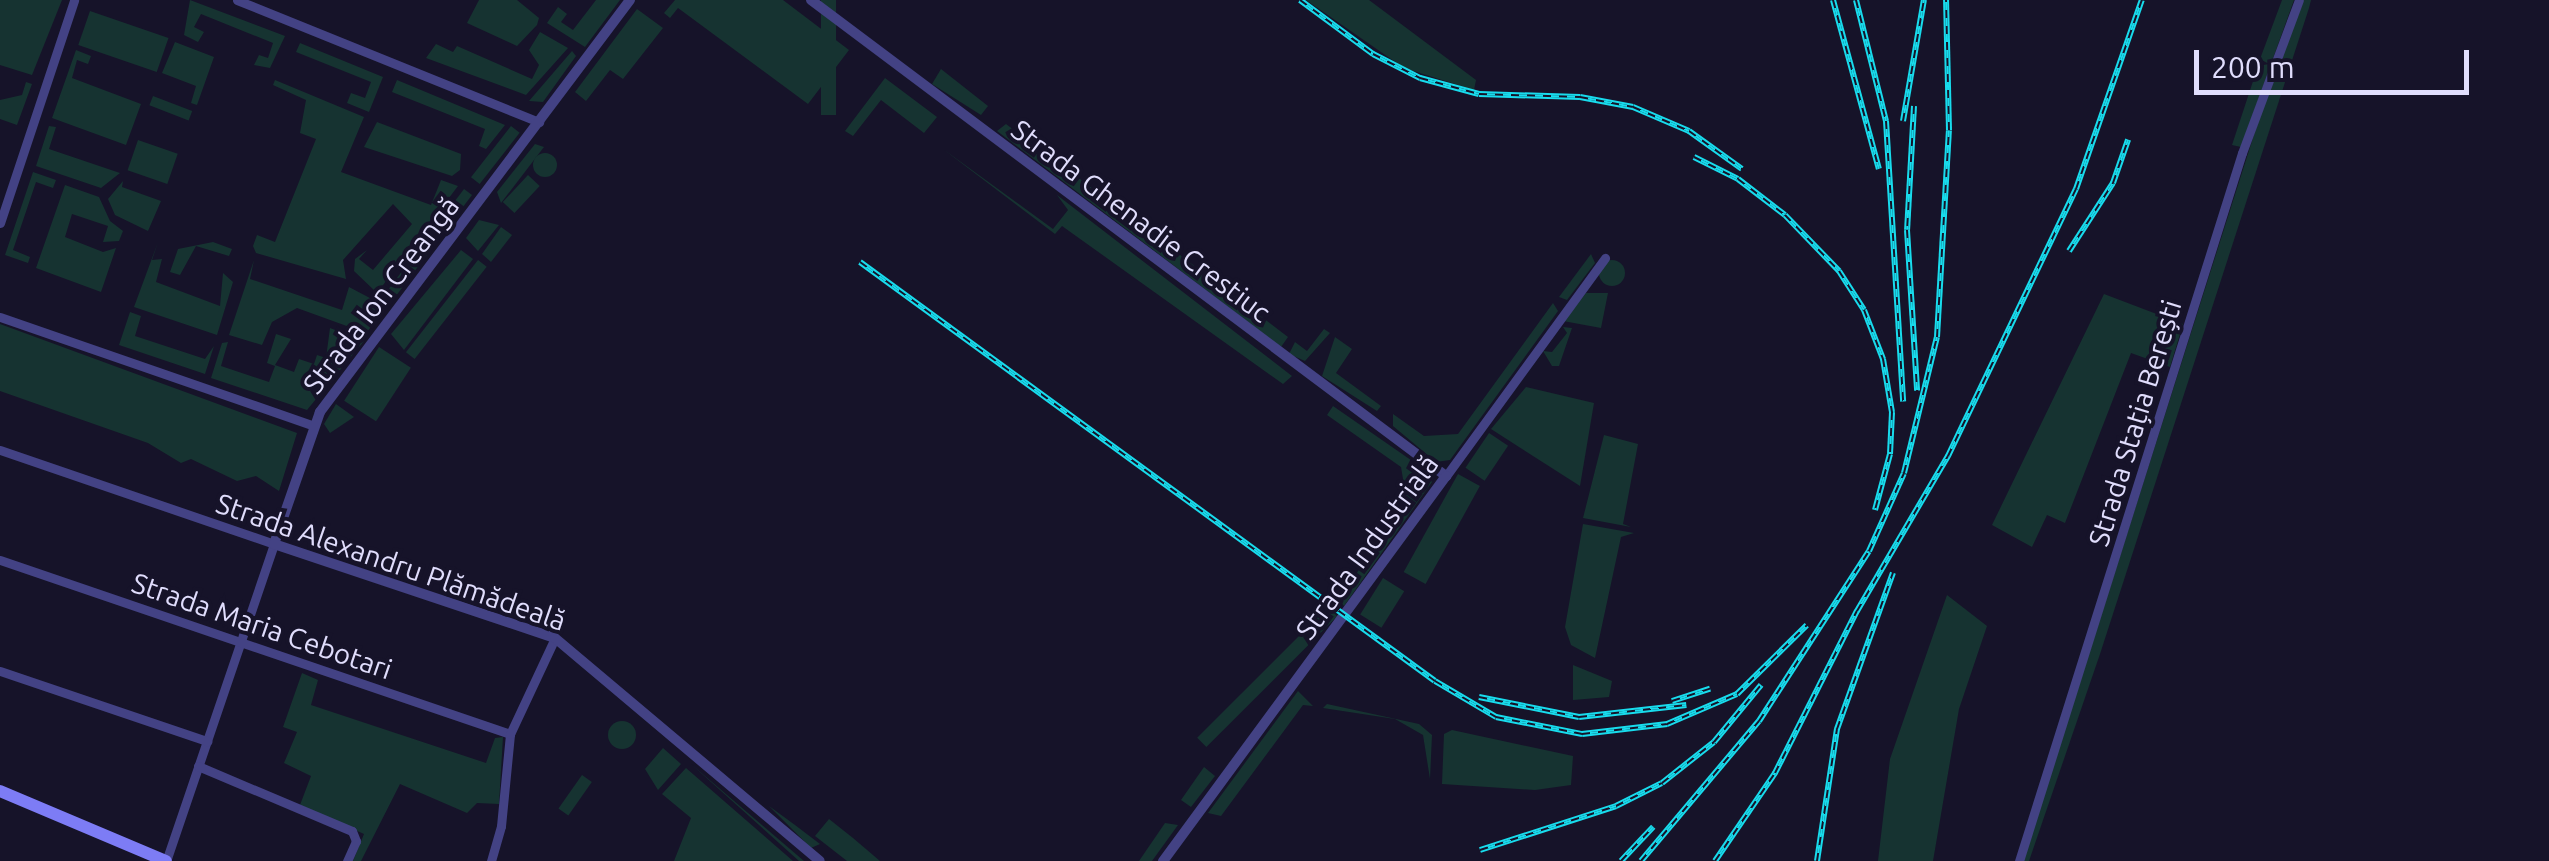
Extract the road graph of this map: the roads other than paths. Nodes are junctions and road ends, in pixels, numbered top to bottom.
1 (74, 0) edge
2 (238, 0) edge
3 (630, 0) edge
4 (811, 0) edge
5 (2299, 0) edge
6 (539, 122) junction
7 (0, 223) edge
8 (1605, 258) dead end
9 (0, 317) edge
10 (314, 426) junction
11 (0, 450) edge
12 (1446, 476) junction
13 (274, 544) junction
14 (0, 560) edge
15 (555, 638) junction
16 (240, 642) junction
17 (0, 671) edge
18 (510, 734) junction
19 (207, 741) junction
20 (198, 766) junction
21 (0, 791) edge
22 (166, 861) edge
23 (348, 861) edge
24 (490, 861) edge
25 (820, 861) edge
26 (1163, 861) edge
27 (2019, 861) edge

1 - 7 street
2 - 6 street
3 - 6 street, Strada Ion Creangă
4 - 12 street, Strada Ghenadie Crestiuc
5 - 27 street, Strada Stația Berești
6 - 10 street, Strada Ion Creangă
8 - 12 street, Strada Industrială
9 - 10 street
10 - 13 street, Strada Ion Creangă
11 - 13 street, Strada Alexandru Plămădeală
12 - 26 street, Strada Industrială
13 - 15 street, Strada Alexandru Plămădeală
13 - 16 street, Strada Ion Creangă
14 - 16 street, Strada Maria Cebotari
15 - 18 street
15 - 25 street, Strada Alexandru Plămădeală
16 - 18 street, Strada Maria Cebotari
16 - 19 street, Strada Ion Creangă
17 - 19 street
18 - 24 street
19 - 20 street, Strada Ion Creangă
20 - 22 street, Strada Ion Creangă
20 - 23 street
21 - 22 main road

